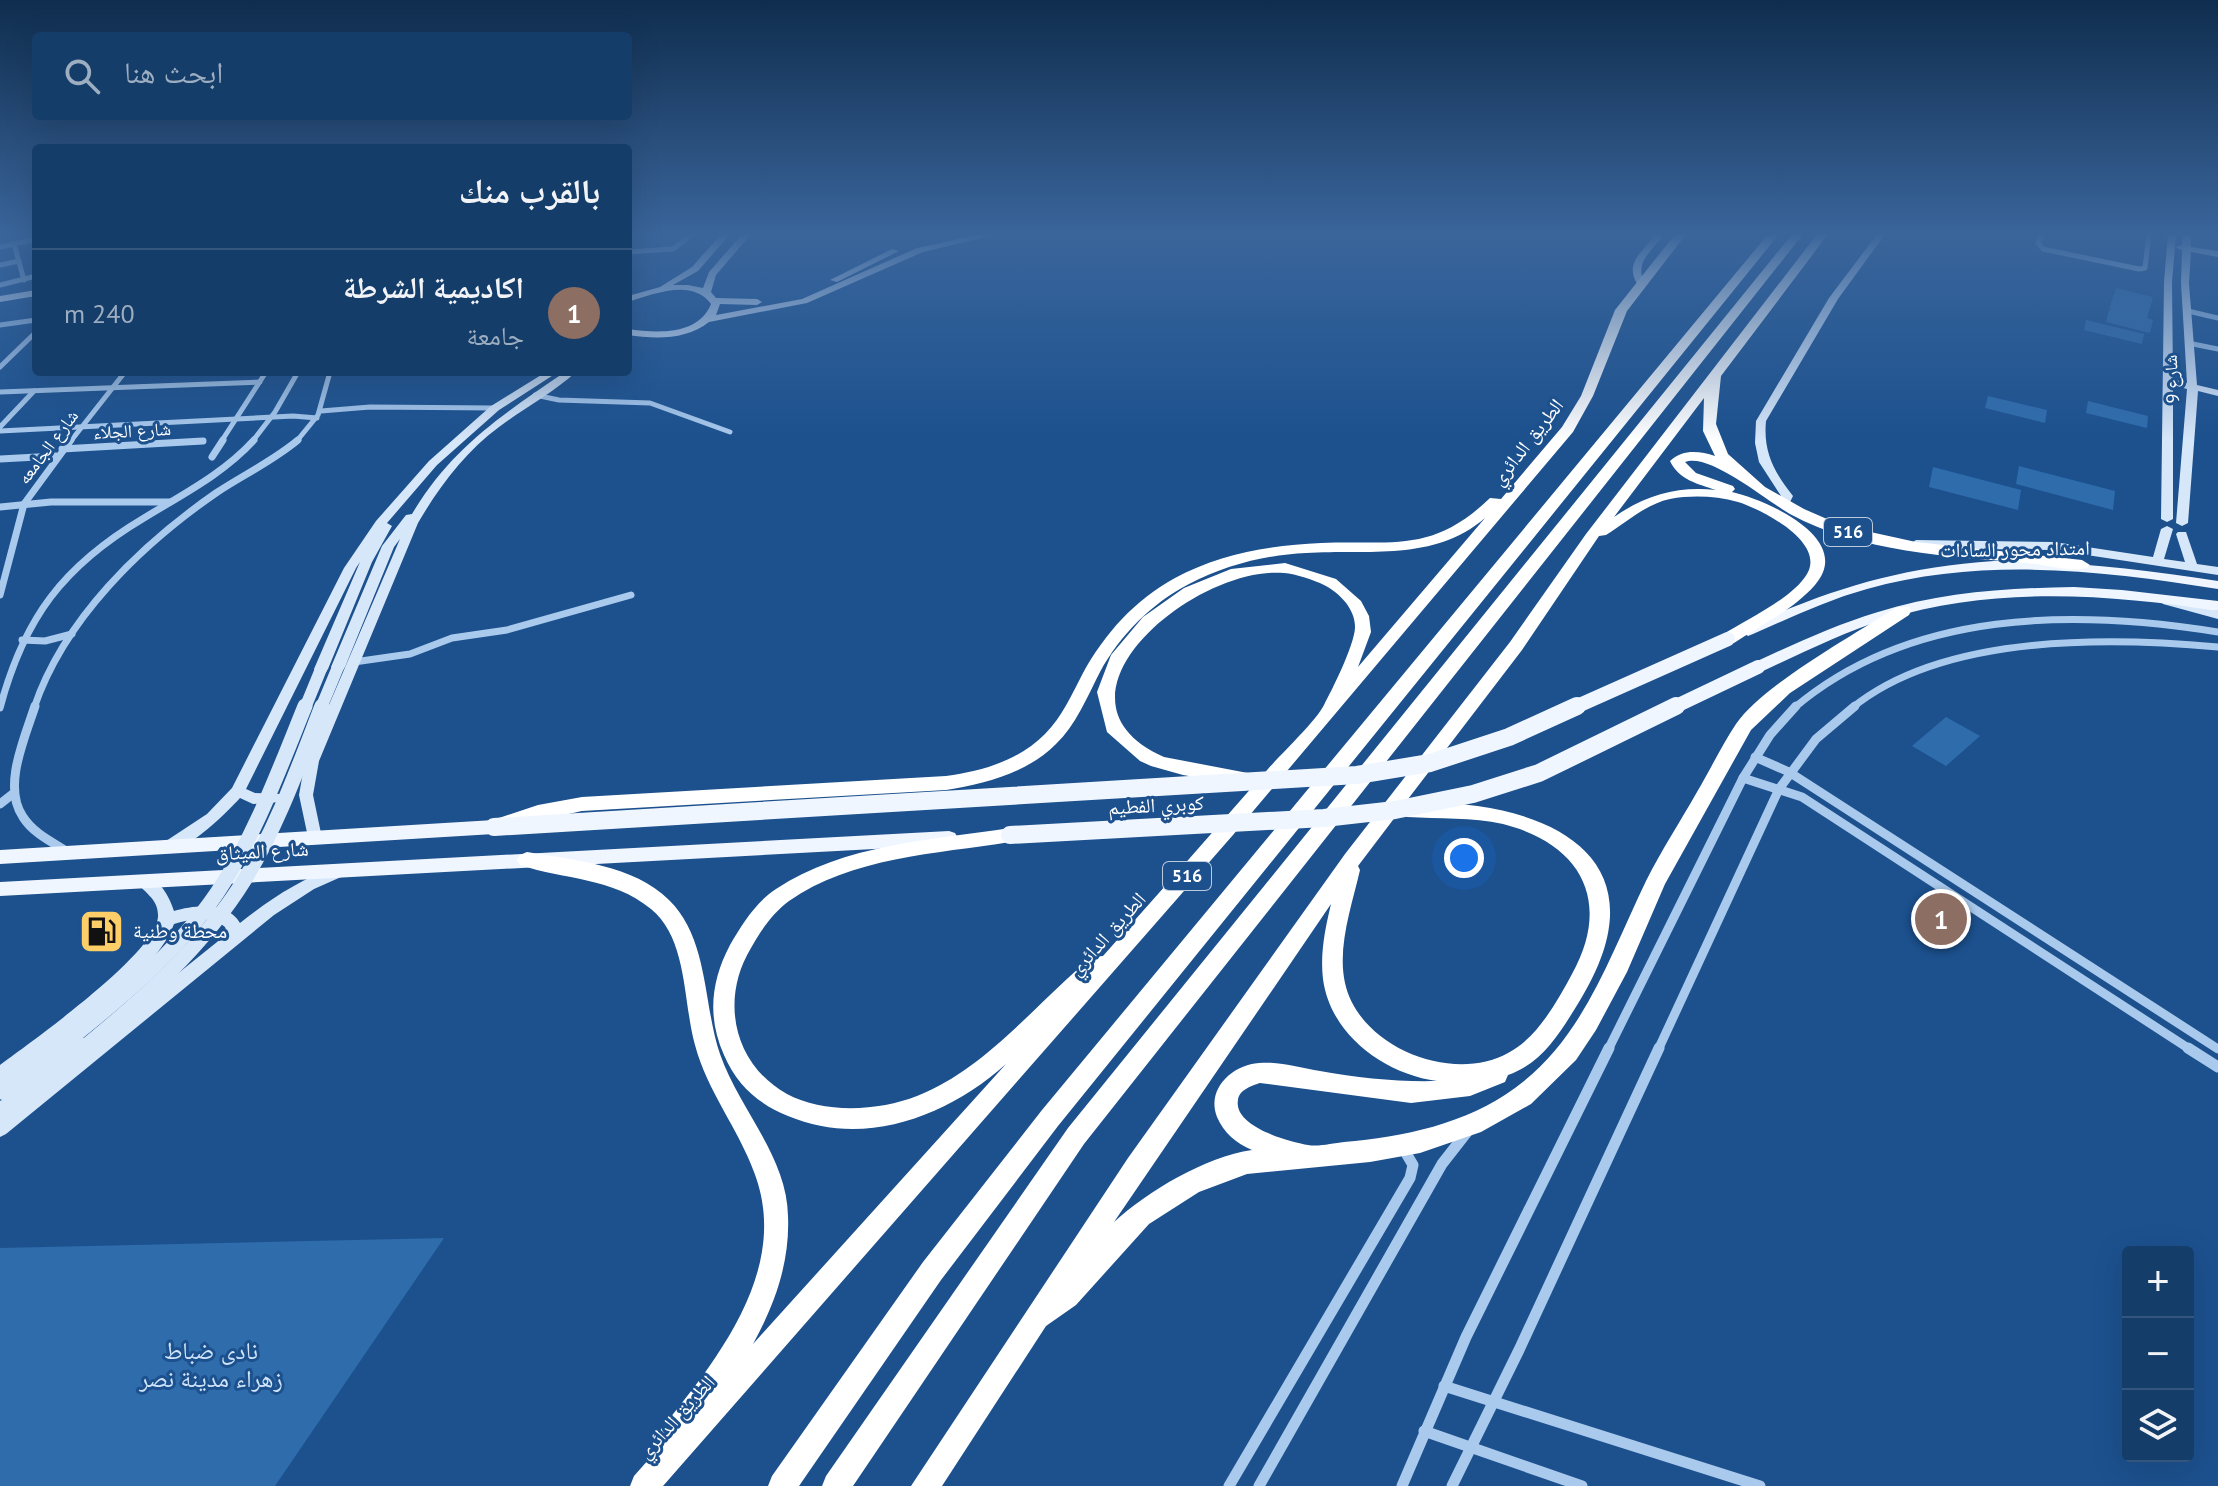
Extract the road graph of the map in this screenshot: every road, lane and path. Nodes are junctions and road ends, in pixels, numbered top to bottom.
1 (715, 302) edge
2 (718, 302) edge
3 (757, 302) edge
4 (792, 302) edge
5 (1626, 302) edge
6 (1718, 302) edge
7 (1743, 302) edge
8 (1770, 302) edge
9 (1831, 302) edge
10 (2168, 302) edge
11 (2187, 302) edge
12 (734, 309) junction
13 (2188, 311) junction
14 (2218, 318) edge
15 (706, 320) junction
16 (32, 321) edge
17 (0, 325) edge
18 (632, 333) edge
19 (649, 335) junction
20 (32, 336) edge
21 (27, 340) junction
22 (32, 340) edge
23 (632, 341) edge
24 (2188, 343) junction
25 (2218, 349) edge
26 (0, 367) edge
27 (1716, 372) junction
28 (122, 376) edge
29 (264, 376) edge
30 (296, 376) edge
31 (329, 376) edge
32 (547, 376) edge
33 (565, 376) edge
34 (260, 382) junction
35 (2168, 386) junction
36 (111, 389) junction
37 (34, 391) junction
38 (0, 392) edge
39 (2192, 392) junction
40 (2218, 393) edge
41 (534, 395) junction
42 (2218, 402) edge
43 (495, 408) junction
44 (319, 415) junction
45 (272, 418) junction
46 (236, 419) junction
47 (2167, 425) junction
48 (79, 428) junction
49 (0, 429) edge
50 (2189, 430) junction
51 (730, 432) dead end
52 (203, 441) dead end
53 (62, 449) junction
54 (56, 456) junction
55 (212, 457) dead end
56 (0, 459) edge
57 (1532, 473) junction
58 (1739, 474) junction
59 (187, 492) junction
60 (208, 499) junction
61 (171, 502) junction
62 (24, 504) junction
63 (1784, 504) junction
64 (0, 507) edge
65 (1764, 507) junction
66 (389, 510) junction
67 (1591, 537) junction
68 (1868, 538) junction
69 (10, 554) junction
70 (0, 556) edge
71 (2158, 560) junction
72 (2082, 565) junction
73 (2192, 566) junction
74 (2218, 571) edge
75 (2218, 585) edge
76 (0, 595) edge
77 (631, 595) dead end
78 (2152, 596) junction
79 (2218, 606) edge
80 (1903, 611) junction
81 (2218, 615) edge
82 (2218, 632) edge
83 (73, 634) junction
84 (1728, 639) junction
85 (22, 640) junction
86 (2218, 647) edge
87 (338, 666) junction
88 (0, 709) edge
89 (1330, 712) junction
90 (1755, 757) junction
91 (1789, 772) junction
92 (1743, 778) junction
93 (1257, 781) junction
94 (307, 784) junction
95 (1779, 789) junction
96 (238, 791) junction
97 (14, 793) junction
98 (0, 804) edge
99 (1395, 810) junction
100 (494, 827) junction
101 (1010, 835) junction
102 (314, 838) junction
103 (171, 845) junction
104 (68, 852) junction
105 (0, 857) edge
106 (1352, 859) junction
107 (527, 860) junction
108 (348, 868) junction
109 (143, 880) junction
110 (0, 889) edge
111 (166, 920) junction
112 (1139, 931) junction
113 (236, 936) junction
114 (2218, 1049) edge
115 (1511, 1063) junction
116 (2218, 1067) edge
117 (5, 1090) edge
118 (0, 1112) edge
119 (1473, 1124) junction
120 (0, 1128) edge
121 (1399, 1146) junction
122 (1308, 1155) junction
123 (1382, 1226) junction
124 (1400, 1238) junction
125 (1032, 1322) junction
126 (1444, 1386) junction
127 (1494, 1402) junction
128 (1424, 1431) junction
129 (1469, 1448) junction
130 (634, 1486) edge
131 (644, 1486) edge
132 (782, 1486) edge
133 (836, 1486) edge
134 (925, 1486) edge
135 (1229, 1486) edge
136 (1259, 1486) edge
137 (1402, 1486) edge
138 (1452, 1486) edge
139 (1582, 1486) edge
140 (1760, 1486) edge

1 - 15 main road
2 - 12 main road
3 - 12 main road
4 - 12 main road
5 - 57 highway, الطريق الدائري / 516
6 - 132 highway, 516
7 - 133 highway
8 - 27 highway, 516
9 - 63 main road
10 - 35 main road, شارع 9
11 - 13 main road, شارع 9
12 - 15 main road
13 - 14 street
13 - 24 main road, شارع 9
15 - 19 main road
16 - 17 street
18 - 19 main road
19 - 23 main road
20 - 21 street
21 - 22 street
21 - 26 street
24 - 25 street
24 - 39 main road, شارع 9
27 - 58 highway, 516
27 - 67 highway, 516
28 - 36 street, شارع الجامعه
29 - 34 street
30 - 45 street
31 - 44 street
32 - 43 main road
33 - 41 main road
34 - 36 street
34 - 46 street
35 - 39 main road
35 - 47 main road, شارع 9
36 - 37 street
36 - 48 street, شارع الجامعه
37 - 38 street
37 - 49 street
39 - 40 main road
39 - 42 main road
39 - 50 main road, شارع 9
41 - 51 street
41 - 87 main road
43 - 44 street
43 - 66 main road
44 - 45 street
44 - 60 street
45 - 46 street
45 - 59 street
46 - 48 street
46 - 55 street
47 - 50 main road
47 - 71 main road, شارع 9
48 - 49 street
48 - 53 street, شارع الجامعه
50 - 73 main road, شارع 9
52 - 53 street, شارع الجلاء
53 - 54 street, شارع الجامعه
54 - 56 street
54 - 62 street, شارع الجامعه
57 - 89 highway, الطريق الدائري / 516
57 - 100 highway, 516
58 - 63 highway, 516
58 - 65 highway
59 - 60 street
59 - 61 street
60 - 83 street
61 - 62 street
61 - 85 street
62 - 64 street
62 - 69 street, شارع الجامعه
63 - 68 highway, 516
65 - 67 highway, 516
65 - 84 highway, 516
66 - 87 main road
66 - 96 main road
67 - 106 highway, 516
68 - 71 main road
68 - 72 highway, 516
69 - 70 street
69 - 76 street, شارع الجامعه
71 - 73 main road
72 - 75 main road, امتداد محور السادات
72 - 84 main road, امتداد محور السادات
73 - 74 main road
77 - 87 street
78 - 79 main road
78 - 80 main road
78 - 81 main road
80 - 99 main road, كوبري الفطيم, bridge
80 - 119 highway, 516
82 - 90 street
83 - 85 street
83 - 97 street
84 - 93 main road, كوبري الفطيم, bridge
85 - 88 street
86 - 91 street
87 - 94 main road
87 - 117 main road, bridge
89 - 93 highway, 516, bridge
89 - 112 highway, الطريق الدائري / 516
90 - 91 street
90 - 92 street
91 - 95 street
91 - 114 street
92 - 95 street
92 - 126 street
93 - 100 main road, كوبري الفطيم, bridge
94 - 96 main road
94 - 102 main road
95 - 116 street
95 - 127 street
96 - 103 main road
97 - 98 street
97 - 104 street
99 - 101 main road, كوبري الفطيم, bridge
99 - 115 highway, 516, bridge
100 - 102 main road, شارع الميثاق
101 - 107 main road, كوبري الفطيم
101 - 112 highway, 516
102 - 103 main road, شارع الميثاق
103 - 104 main road, شارع الميثاق
104 - 105 main road, شارع الميثاق
106 - 115 highway, 516
106 - 125 highway, 516
107 - 108 main road, شارع الميثاق
107 - 130 highway
108 - 109 main road, شارع الميثاق
108 - 113 main road
109 - 110 main road, شارع الميثاق
109 - 111 main road
111 - 113 main road
111 - 117 main road
112 - 131 highway, الطريق الدائري / 516
113 - 120 main road
115 - 122 highway
117 - 118 main road
119 - 121 highway, 516
119 - 124 street
121 - 122 highway, 516
121 - 123 street
122 - 125 highway, 516
123 - 124 street
123 - 135 street
124 - 136 street
125 - 134 highway, 516
126 - 127 street
126 - 128 street
127 - 129 street
127 - 140 street
128 - 129 street
128 - 137 street
129 - 138 street
129 - 139 street

